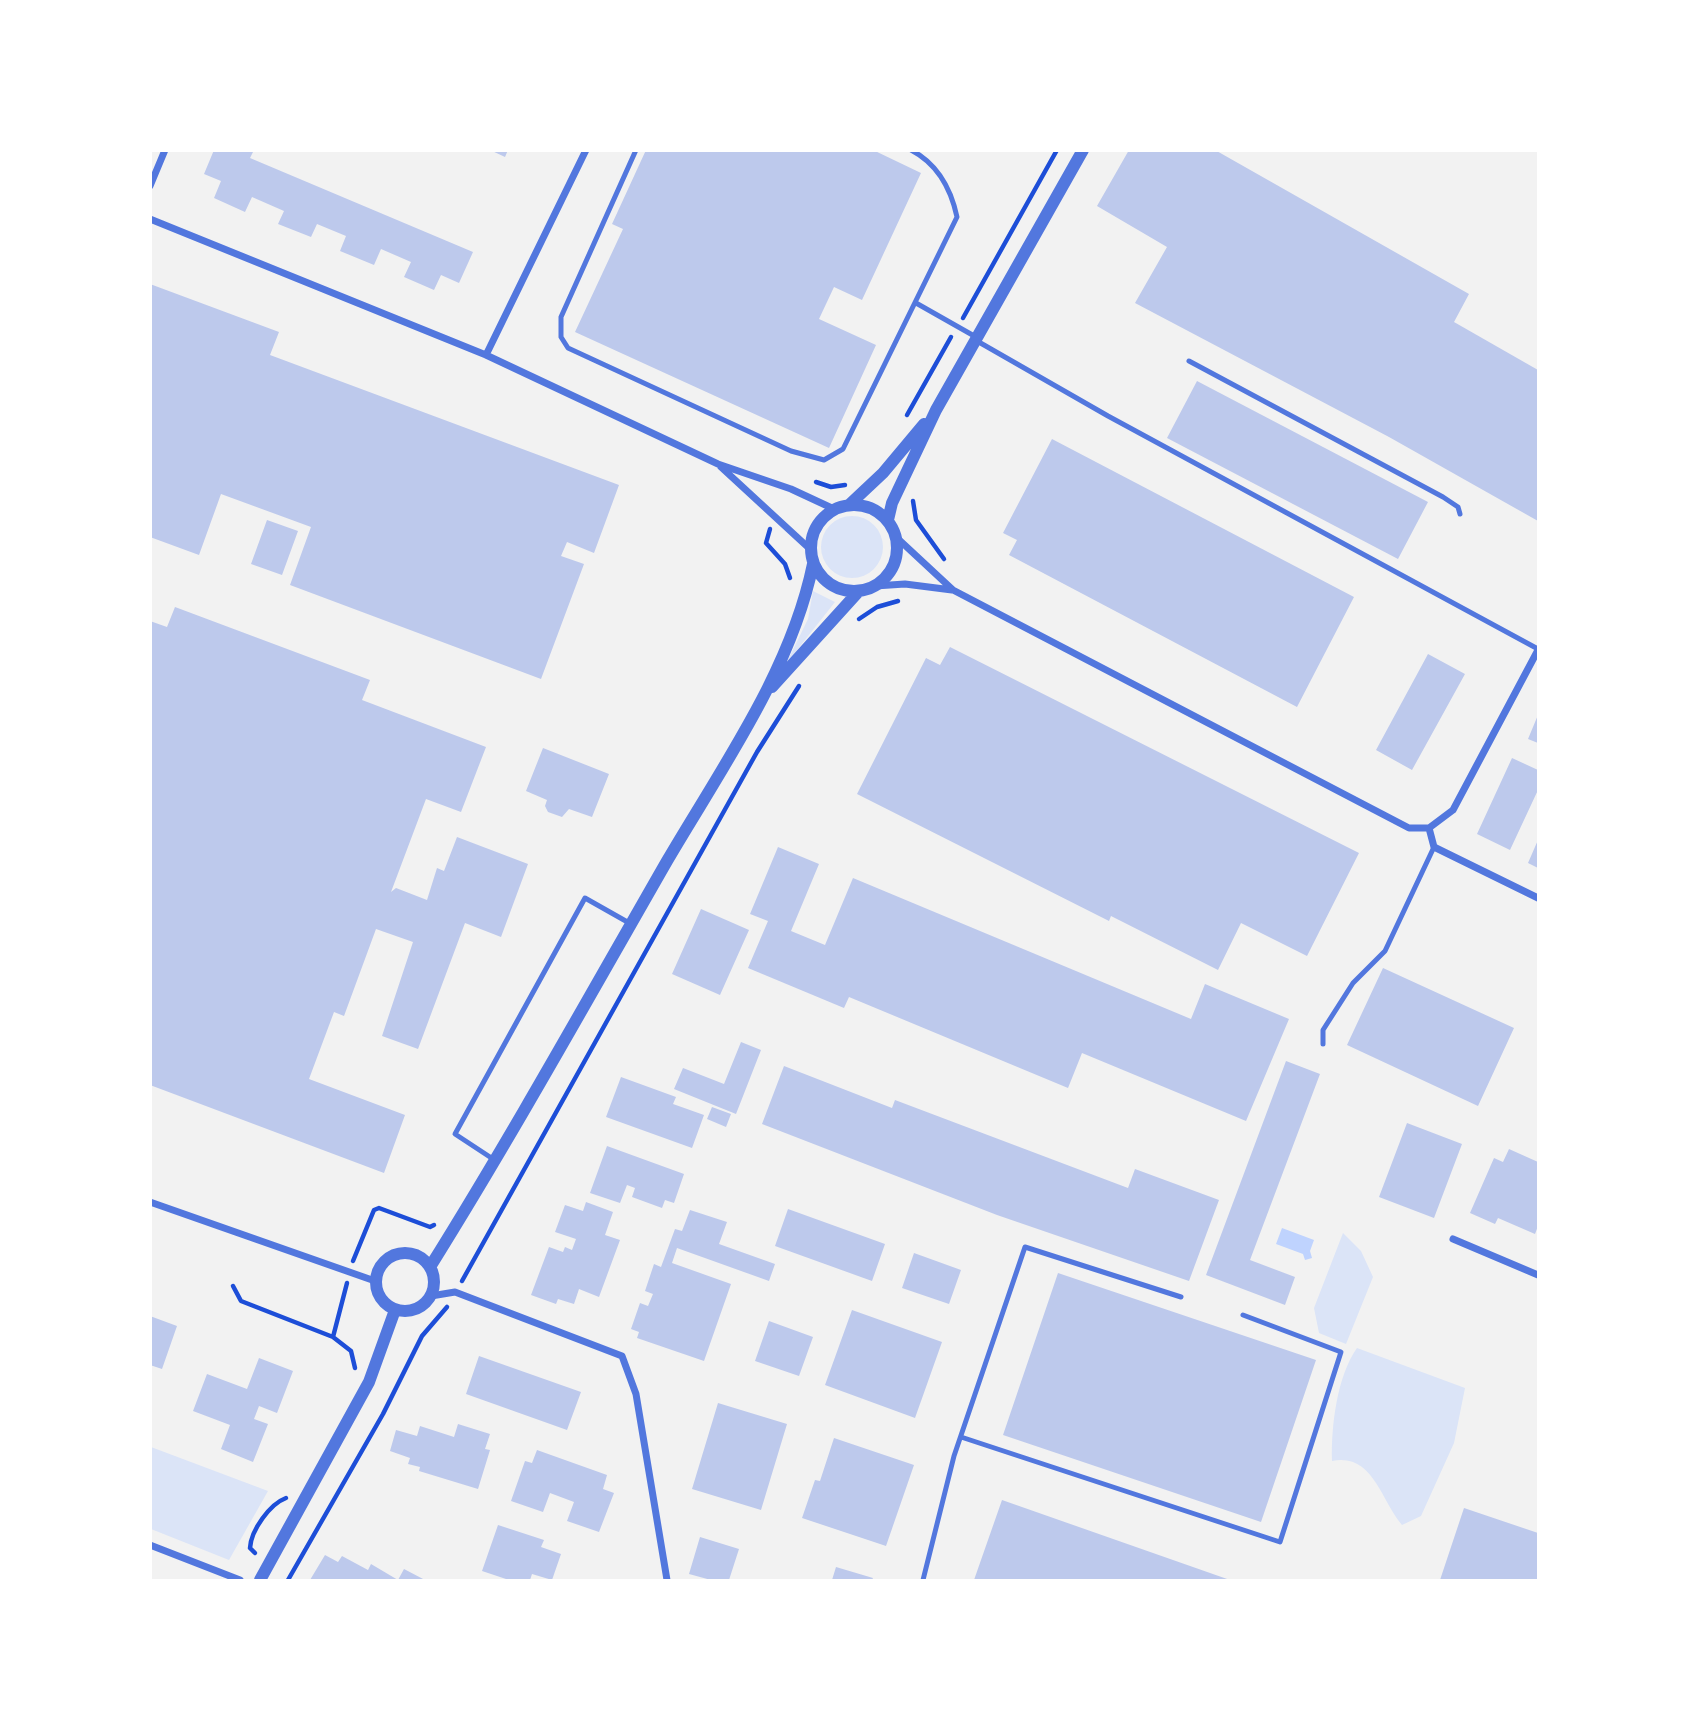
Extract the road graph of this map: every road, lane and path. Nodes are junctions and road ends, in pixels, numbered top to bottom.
1 (165, 150) edge
2 (586, 150) edge
3 (636, 150) edge
4 (911, 150) edge
5 (1057, 150) edge
6 (1083, 150) edge
7 (150, 186) edge
8 (150, 219) edge
9 (916, 303) junction
10 (958, 326) junction
11 (978, 340) junction
12 (486, 355) junction
13 (1189, 361) dead end
14 (936, 410) junction
15 (902, 423) dead end
16 (718, 464) junction
17 (855, 480) dead end
18 (795, 491) junction
19 (913, 496) dead end
20 (850, 504) junction
21 (834, 509) junction
22 (1460, 514) dead end
23 (778, 519) junction
24 (888, 520) junction
25 (897, 537) junction
26 (811, 550) junction
27 (813, 564) junction
28 (939, 579) junction
29 (875, 586) junction
30 (790, 587) dead end
31 (953, 590) junction
32 (859, 591) junction
33 (907, 601) dead end
34 (855, 622) dead end
35 (1538, 650) edge
36 (805, 679) dead end
37 (758, 703) junction
38 (1429, 828) junction
39 (1434, 847) junction
40 (1538, 898) edge
41 (631, 923) junction
42 (1322, 1044) dead end
43 (495, 1161) junction
44 (150, 1202) edge
45 (439, 1222) dead end
46 (1453, 1239) dead end
47 (430, 1267) junction
48 (349, 1273) junction
49 (1538, 1275) edge
50 (375, 1281) junction
51 (233, 1286) dead end
52 (455, 1292) junction
53 (431, 1296) junction
54 (1181, 1297) dead end
55 (395, 1310) junction
56 (1243, 1315) dead end
57 (333, 1337) junction
58 (355, 1374) dead end
59 (961, 1437) junction
60 (291, 1491) dead end
61 (287, 1498) junction
62 (280, 1509) dead end
63 (261, 1542) dead end
64 (150, 1545) edge
65 (255, 1553) junction
66 (250, 1562) dead end
67 (240, 1580) edge
68 (260, 1580) edge
69 (288, 1580) edge
70 (667, 1580) edge
71 (923, 1580) edge

1 - 7 street
2 - 12 street
3 - 9 lane
4 - 9 lane
5 - 10 path
6 - 11 street
8 - 12 street
9 - 10 lane
10 - 11 lane
10 - 15 path
11 - 14 street
11 - 35 lane
12 - 16 street
13 - 22 lane
14 - 20 street
14 - 24 street
16 - 18 street
16 - 23 street
17 - 18 path
18 - 21 street
19 - 28 path
20 - 21 street
20 - 24 street
21 - 26 street
23 - 26 street
23 - 30 path
24 - 25 street
25 - 28 street
25 - 29 street
26 - 27 street
27 - 32 street
27 - 37 street
28 - 31 street
29 - 31 street
29 - 32 street
31 - 38 street
32 - 37 street
33 - 34 path
35 - 38 street
36 - 52 path
37 - 41 street
38 - 39 street
39 - 40 street
39 - 42 lane
41 - 43 street
41 - 43 lane
43 - 47 street
44 - 48 street
45 - 48 path
46 - 49 street
47 - 50 street
47 - 53 street
48 - 50 street
48 - 57 path
50 - 55 street
51 - 57 path
52 - 53 street
52 - 69 path
52 - 70 street
53 - 55 street
54 - 59 lane
55 - 68 street
56 - 59 lane
57 - 58 path
59 - 71 lane
60 - 61 path
61 - 62 path
61 - 65 path
63 - 65 path
64 - 67 street
65 - 66 path

